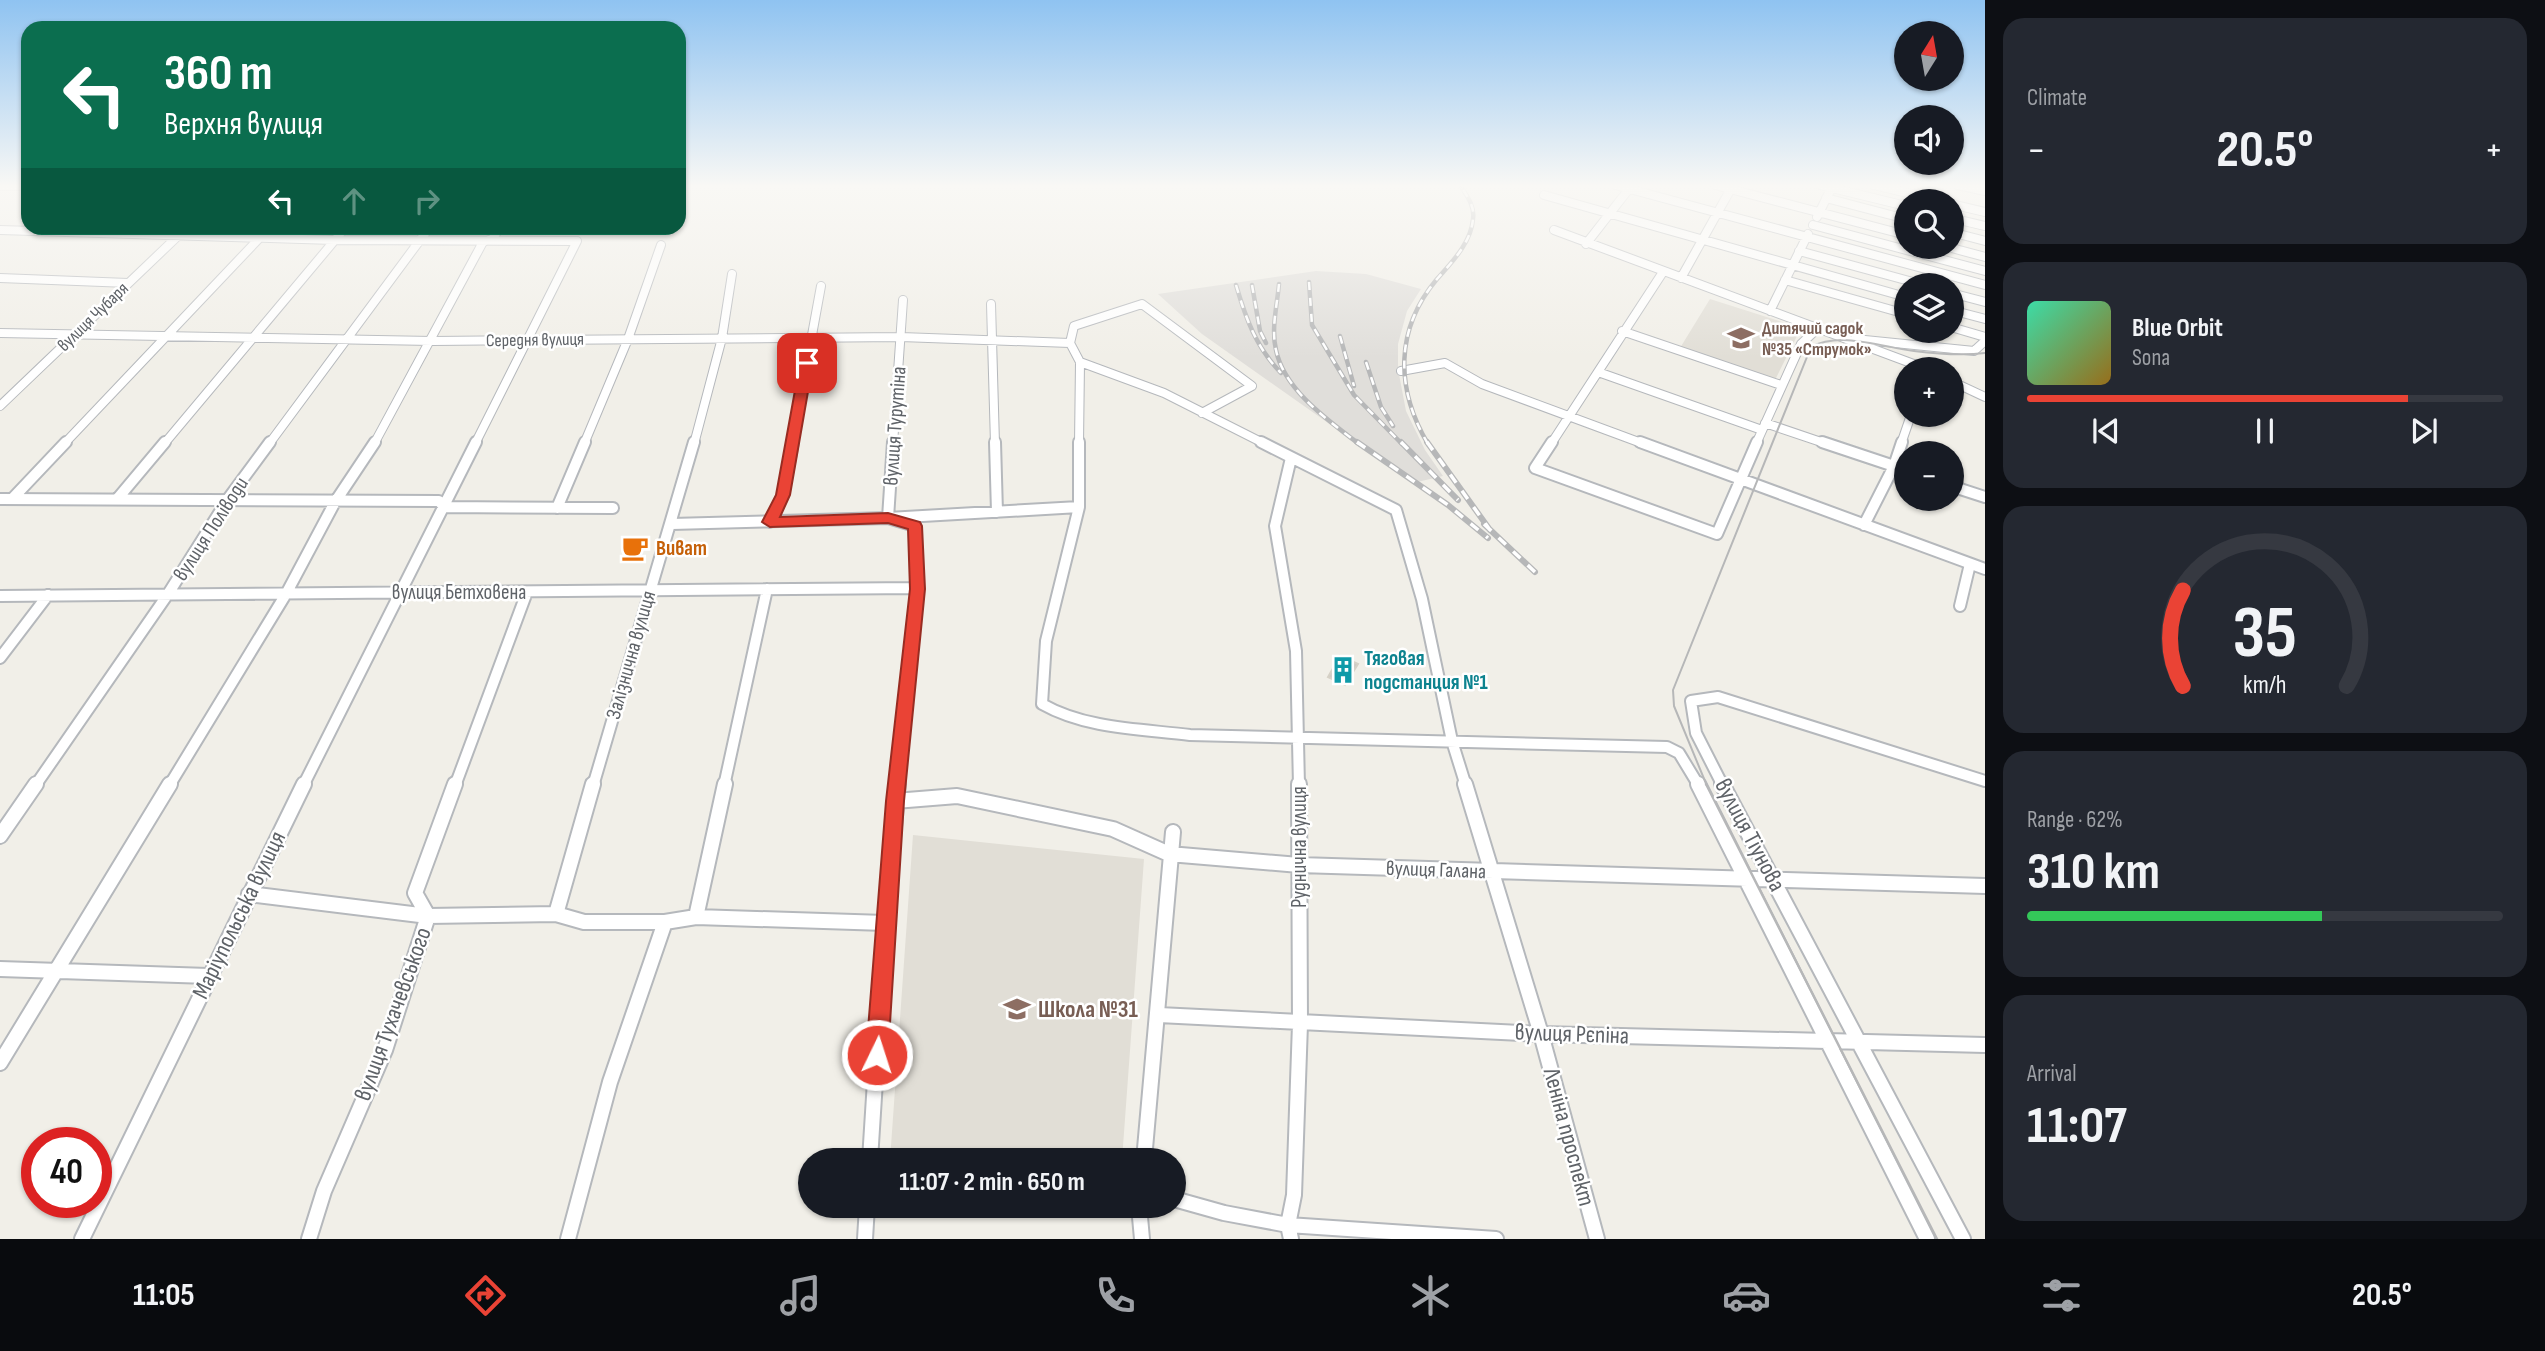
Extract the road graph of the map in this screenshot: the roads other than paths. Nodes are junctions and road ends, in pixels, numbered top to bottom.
1 (483, 242) edge
2 (170, 243) edge
3 (254, 243) edge
4 (332, 243) edge
5 (415, 243) edge
6 (576, 243) edge
7 (1700, 243) edge
8 (1711, 243) edge
9 (1804, 243) edge
10 (1824, 243) edge
11 (1880, 243) edge
12 (1586, 244) edge
13 (661, 245) dead end
14 (1800, 251) junction
15 (1964, 251) edge
16 (1985, 257) edge
17 (1793, 265) junction
18 (1985, 271) edge
19 (1663, 272) junction
20 (732, 274) dead end
21 (1894, 277) edge
22 (0, 278) edge
23 (1681, 278) junction
24 (1785, 280) junction
25 (128, 283) junction
26 (1985, 285) edge
27 (821, 286) dead end
28 (1894, 294) edge
29 (1964, 296) edge
30 (903, 300) dead end
31 (1985, 302) edge
32 (991, 304) dead end
33 (1770, 311) junction
34 (1894, 311) edge
35 (1964, 313) edge
36 (1985, 319) edge
37 (1817, 329) junction
38 (1622, 331) junction
39 (1964, 332) edge
40 (0, 333) edge
41 (76, 334) junction
42 (166, 337) junction
43 (345, 337) junction
44 (811, 337) junction
45 (901, 337) junction
46 (722, 338) junction
47 (1842, 338) junction
48 (249, 339) junction
49 (628, 339) junction
50 (993, 339) junction
51 (1985, 339) edge
52 (432, 341) junction
53 (527, 341) junction
54 (1070, 343) junction
55 (1894, 357) edge
56 (1080, 362) junction
57 (1401, 371) dead end
58 (1598, 372) junction
59 (1781, 385) junction
60 (1964, 387) edge
61 (1985, 397) edge
62 (0, 406) edge
63 (1202, 413) junction
64 (1568, 416) junction
65 (1764, 426) junction
66 (1291, 458) junction
67 (1894, 466) joint
68 (1742, 481) junction
69 (1964, 490) edge
70 (1985, 497) edge
71 (118, 498) junction
72 (0, 499) edge
73 (12, 499) junction
74 (228, 499) junction
75 (335, 502) junction
76 (444, 507) junction
77 (558, 508) junction
78 (613, 508) dead end
79 (1079, 508) junction
80 (997, 512) junction
81 (888, 518) junction
82 (770, 522) junction
83 (672, 524) junction
84 (1864, 525) junction
85 (1970, 564) junction
86 (1985, 569) edge
87 (767, 589) junction
88 (917, 589) junction
89 (649, 591) junction
90 (527, 592) junction
91 (400, 593) junction
92 (168, 594) junction
93 (286, 594) junction
94 (48, 595) junction
95 (0, 596) edge
96 (1960, 607) dead end
97 (0, 658) edge
98 (1299, 736) junction
99 (1452, 741) junction
100 (1985, 781) edge
101 (895, 801) junction
102 (1173, 832) dead end
103 (0, 836) edge
104 (1169, 854) junction
105 (1300, 865) junction
106 (1490, 873) junction
107 (1745, 879) junction
108 (1774, 881) junction
109 (1985, 887) edge
110 (249, 894) junction
111 (556, 914) junction
112 (428, 916) junction
113 (696, 916) junction
114 (665, 922) junction
115 (885, 923) junction
116 (0, 969) edge
117 (57, 971) junction
118 (208, 976) junction
119 (1159, 1015) junction
120 (1300, 1024) junction
121 (1541, 1034) junction
122 (1828, 1042) junction
123 (1859, 1044) junction
124 (1985, 1045) edge
125 (0, 1063) edge
126 (871, 1148) edge
127 (1145, 1148) edge
128 (1186, 1202) edge
129 (866, 1218) edge
130 (1140, 1218) edge
131 (1289, 1232) edge
132 (82, 1239) edge
133 (309, 1239) edge
134 (569, 1239) edge
135 (865, 1239) edge
136 (1142, 1239) edge
137 (1496, 1239) edge
138 (1597, 1239) edge
139 (1927, 1239) edge
140 (1963, 1239) edge

1 - 52 street
2 - 25 street, вулиця Чубаря
3 - 42 street
4 - 48 street
5 - 43 street, вулиця Поліводи
6 - 53 street
7 - 23 street
8 - 17 street
9 - 14 street
10 - 26 street
11 - 18 street
12 - 19 street
13 - 49 street
14 - 17 street
14 - 21 street
15 - 16 street
17 - 24 street
17 - 28 street
19 - 23 street
19 - 38 street
20 - 46 street, Залізнична вулиця
22 - 25 street
23 - 33 street
24 - 33 street
24 - 34 street
25 - 41 street, вулиця Чубаря
27 - 44 street
29 - 31 street
30 - 45 street, вулиця Турутіна
32 - 50 street
33 - 37 street
35 - 36 street
37 - 47 street
37 - 59 street
38 - 58 street
38 - 59 street
39 - 51 street
40 - 41 street, Середня вулиця
41 - 42 street, Середня вулиця
41 - 62 street, вулиця Чубаря
42 - 48 street, Середня вулиця
42 - 73 street
43 - 48 street, Середня вулиця
43 - 52 street, Середня вулиця
43 - 74 street, вулиця Поліводи
44 - 45 street, Середня вулиця
44 - 46 street, Середня вулиця
44 - 82 street
45 - 50 street, Середня вулиця
45 - 81 street, вулиця Турутіна
46 - 49 street, Середня вулиця
46 - 83 street, Залізнична вулиця
47 - 51 street
47 - 55 street
48 - 71 street
49 - 53 street, Середня вулиця
49 - 77 street
50 - 54 street, Середня вулиця
50 - 80 street
52 - 53 street, Середня вулиця
52 - 75 street
53 - 76 street
54 - 56 street
54 - 63 street
56 - 63 street
56 - 79 street
57 - 64 street
58 - 64 street
58 - 65 street
59 - 65 street
60 - 61 street
63 - 66 street
64 - 68 street
64 - 68 street
65 - 67 street
65 - 68 street
66 - 98 street, Руднична вулиця
66 - 99 street, Леніна проспект
67 - 84 street
68 - 84 street
69 - 70 street
71 - 73 street
71 - 74 street
72 - 73 street
74 - 75 street
74 - 92 street, вулиця Поліводи
75 - 76 street
75 - 93 street
76 - 77 street
76 - 91 street, Маріупольська вулиця
77 - 78 street
79 - 80 street
79 - 98 street
80 - 81 street
81 - 82 street
81 - 88 street
82 - 83 street
83 - 89 street, Залізнична вулиця
84 - 85 street
85 - 86 street
85 - 96 street
87 - 88 street, вулиця Бетховена
87 - 89 street, вулиця Бетховена
87 - 113 street
88 - 101 street
89 - 90 street, вулиця Бетховена
89 - 111 street, Залізнична вулиця
90 - 91 street, вулиця Бетховена
90 - 112 street, вулиця Тухачевського
91 - 93 street, вулиця Бетховена
91 - 110 street, Маріупольська вулиця
92 - 93 street, вулиця Бетховена
92 - 94 street, вулиця Бетховена
92 - 103 street, вулиця Поліводи
93 - 117 street
94 - 95 street, вулиця Бетховена
94 - 97 street
98 - 99 street
98 - 105 street, Руднична вулиця
99 - 106 street, Леніна проспект
99 - 107 street, вулиця Тіунова
100 - 108 street, вулиця Тіунова
101 - 104 street, вулиця Галана
101 - 115 street
102 - 104 street
104 - 105 street, вулиця Галана
104 - 119 street
105 - 106 street, вулиця Галана
105 - 120 street, Руднична вулиця
106 - 107 street, вулиця Галана
106 - 121 street, Леніна проспект
107 - 108 street, вулиця Галана
107 - 122 street, вулиця Тіунова
108 - 109 street, вулиця Галана
108 - 123 street, вулиця Тіунова
110 - 112 street
110 - 118 street, Маріупольська вулиця
111 - 112 street
111 - 114 street
112 - 133 street, вулиця Тухачевського
113 - 114 street
113 - 115 street
114 - 134 street
115 - 126 street
116 - 117 street
117 - 118 street
117 - 125 street
118 - 132 street, Маріупольська вулиця
119 - 120 street, вулиця Рєпіна
119 - 127 street
120 - 121 street, вулиця Рєпіна
120 - 131 street, Руднична вулиця
121 - 122 street, вулиця Рєпіна
121 - 138 street, Леніна проспект
122 - 123 street, вулиця Рєпіна
122 - 139 street, вулиця Тіунова
123 - 124 street, вулиця Рєпіна
123 - 140 street, вулиця Тіунова
128 - 131 street
129 - 135 street
130 - 136 street
131 - 137 street

